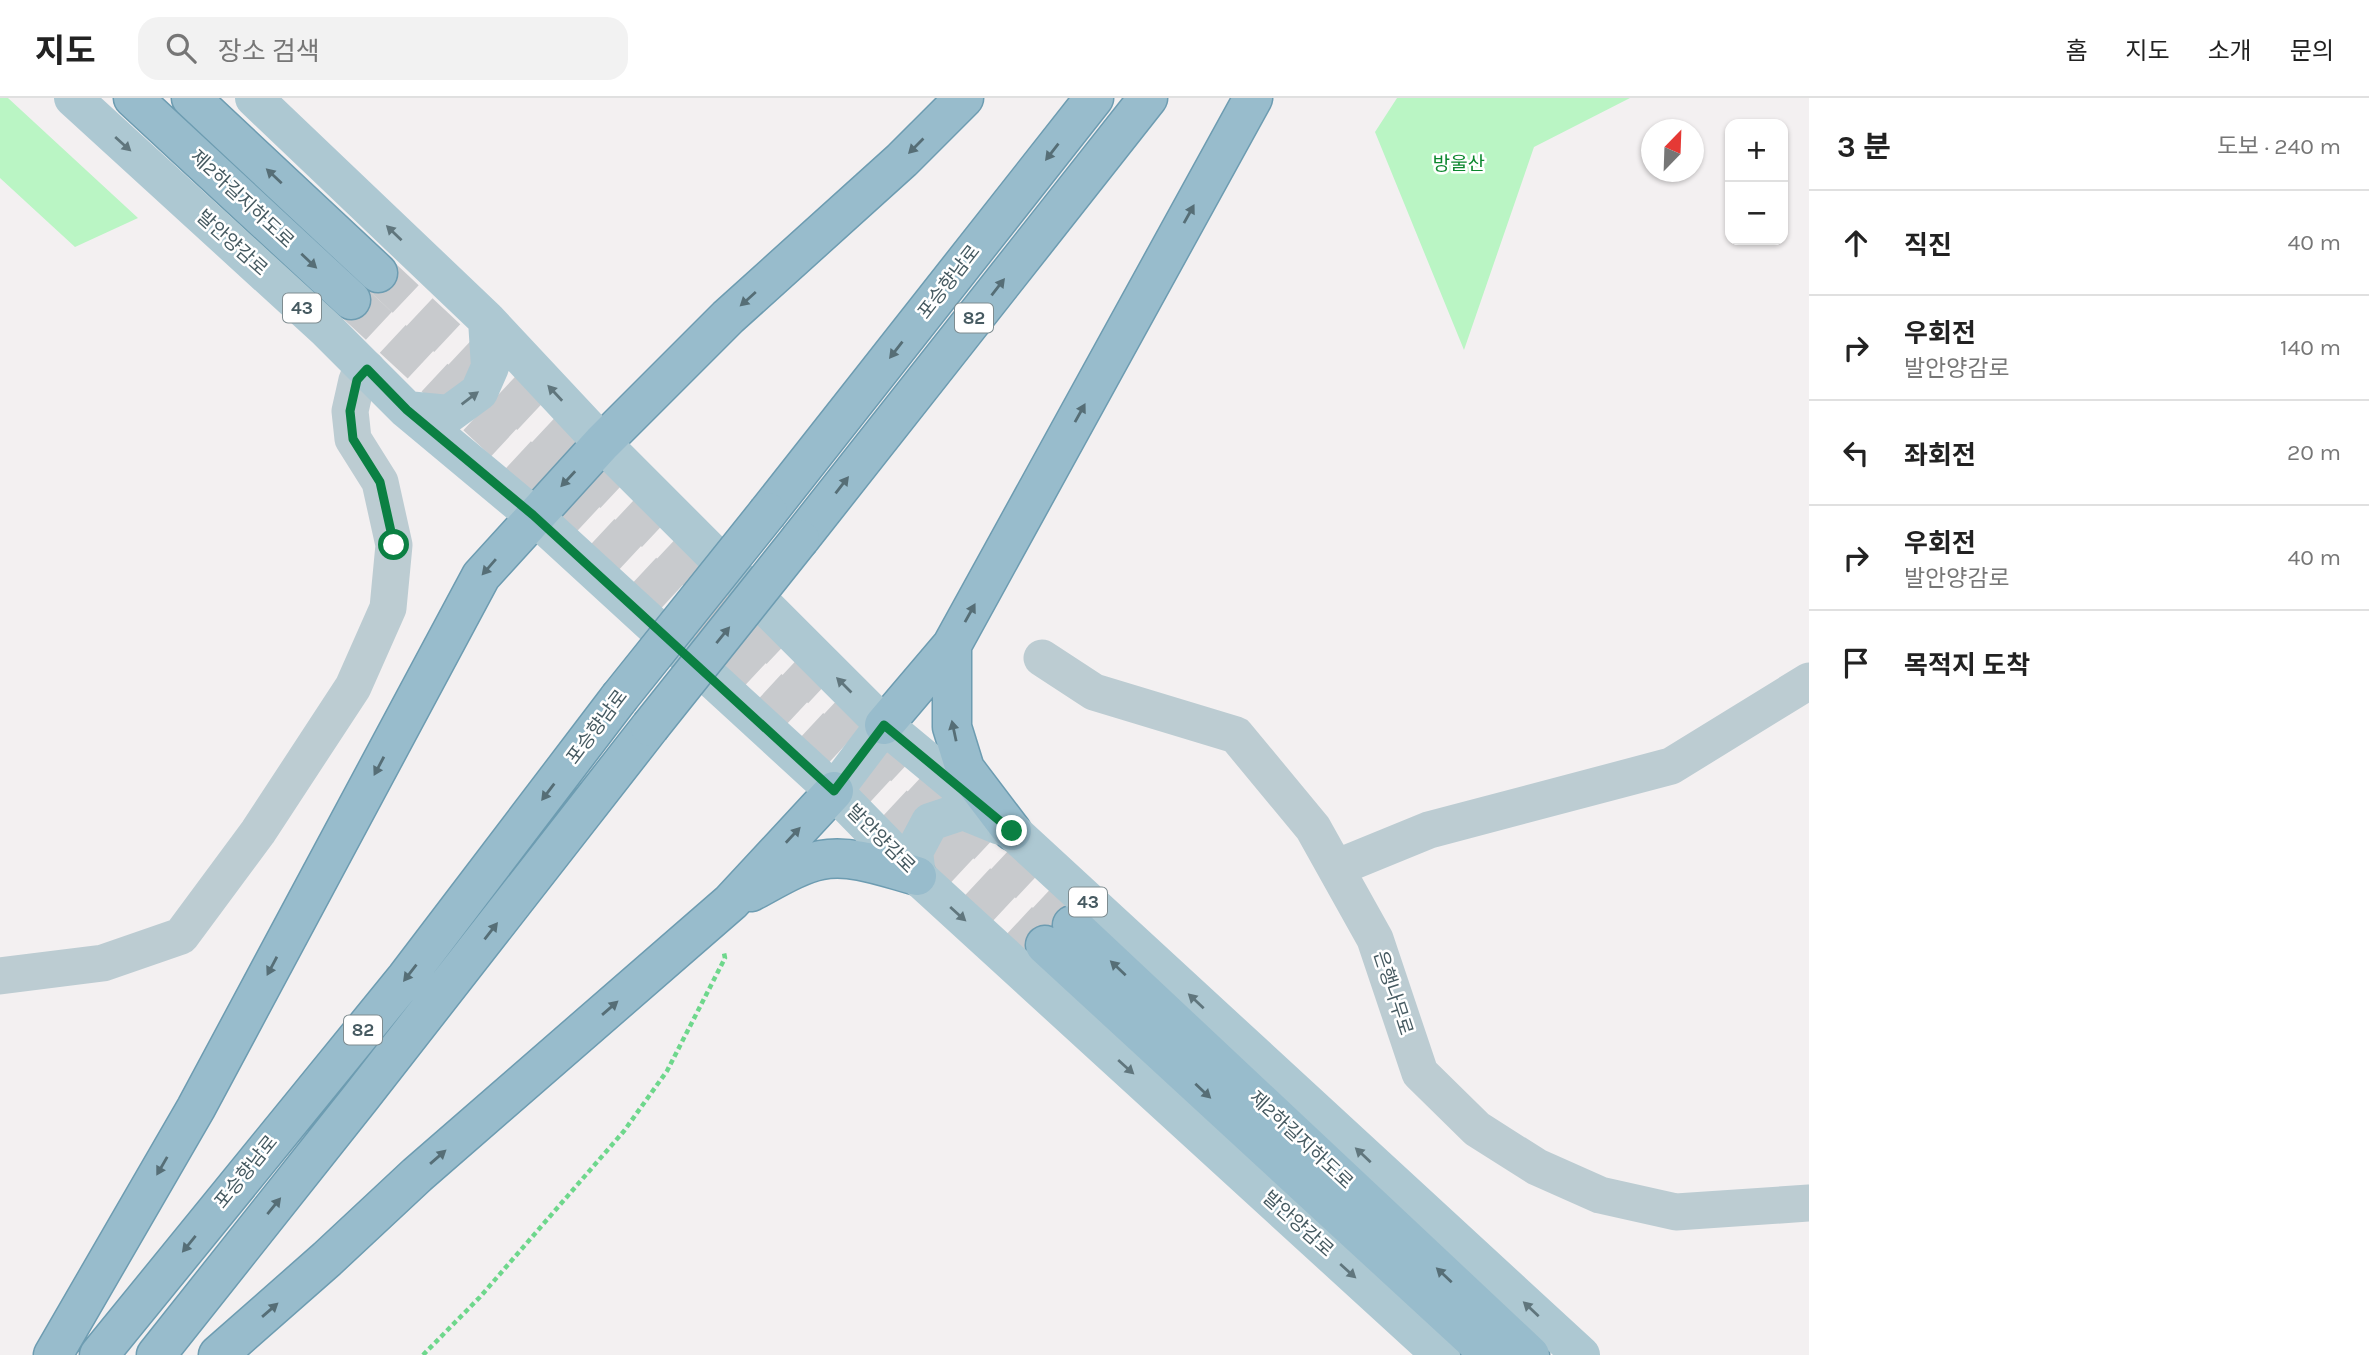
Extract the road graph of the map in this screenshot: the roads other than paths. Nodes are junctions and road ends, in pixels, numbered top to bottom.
1 (73, 98) edge
2 (133, 98) edge
3 (191, 98) edge
4 (254, 98) edge
5 (964, 98) edge
6 (1094, 98) edge
7 (1148, 98) edge
8 (1253, 98) edge
9 (378, 273) tunnel mouth
10 (351, 300) tunnel mouth
11 (487, 320) junction
12 (367, 369) junction
13 (407, 410) junction
14 (602, 443) junction
15 (533, 515) junction
16 (952, 645) junction
17 (1042, 658) dead end
18 (1809, 681) edge
19 (884, 725) junction
20 (834, 791) junction
21 (1012, 831) junction
22 (1336, 868) junction
23 (918, 876) junction
24 (724, 908) junction
25 (0, 976) edge
26 (1809, 1203) edge
27 (52, 1355) edge
28 (99, 1355) edge
29 (156, 1355) edge
30 (218, 1355) edge
31 (1441, 1355) edge
32 (1490, 1355) edge
33 (1530, 1355) edge
34 (1581, 1355) edge

1 -> 12 main road, 발안양감로 / 43
2 -> 10 highway, 제2하길지하도로
9 -> 3 highway, 제2하길지하도로
11 -> 4 main road, 43
5 -> 14 highway
6 -> 28 highway, 포승향남로 / 82, bridge
29 -> 7 highway, 82, bridge
16 -> 8 highway
13 -> 11 main road
14 -> 11 main road, 43
12 - 13 main road, 발안양감로 / 43
12 - 25 street
13 - 15 main road, 발안양감로 / 43
14 -> 15 highway
19 -> 14 main road, 43
15 - 20 main road, 발안양감로 / 43
15 -> 27 highway
16 - 19 highway
21 -> 16 highway
17 - 22 street, 은행나무로
18 - 22 street
19 - 20 main road
19 - 21 main road, 43
20 - 23 main road, 발안양감로 / 43
24 -> 20 highway
21 - 23 main road
34 -> 21 main road, 43
22 - 26 street, 은행나무로
23 - 24 highway
23 -> 31 main road, 발안양감로 / 43
30 -> 24 highway
33 -> 32 highway, 제2하길지하도로

